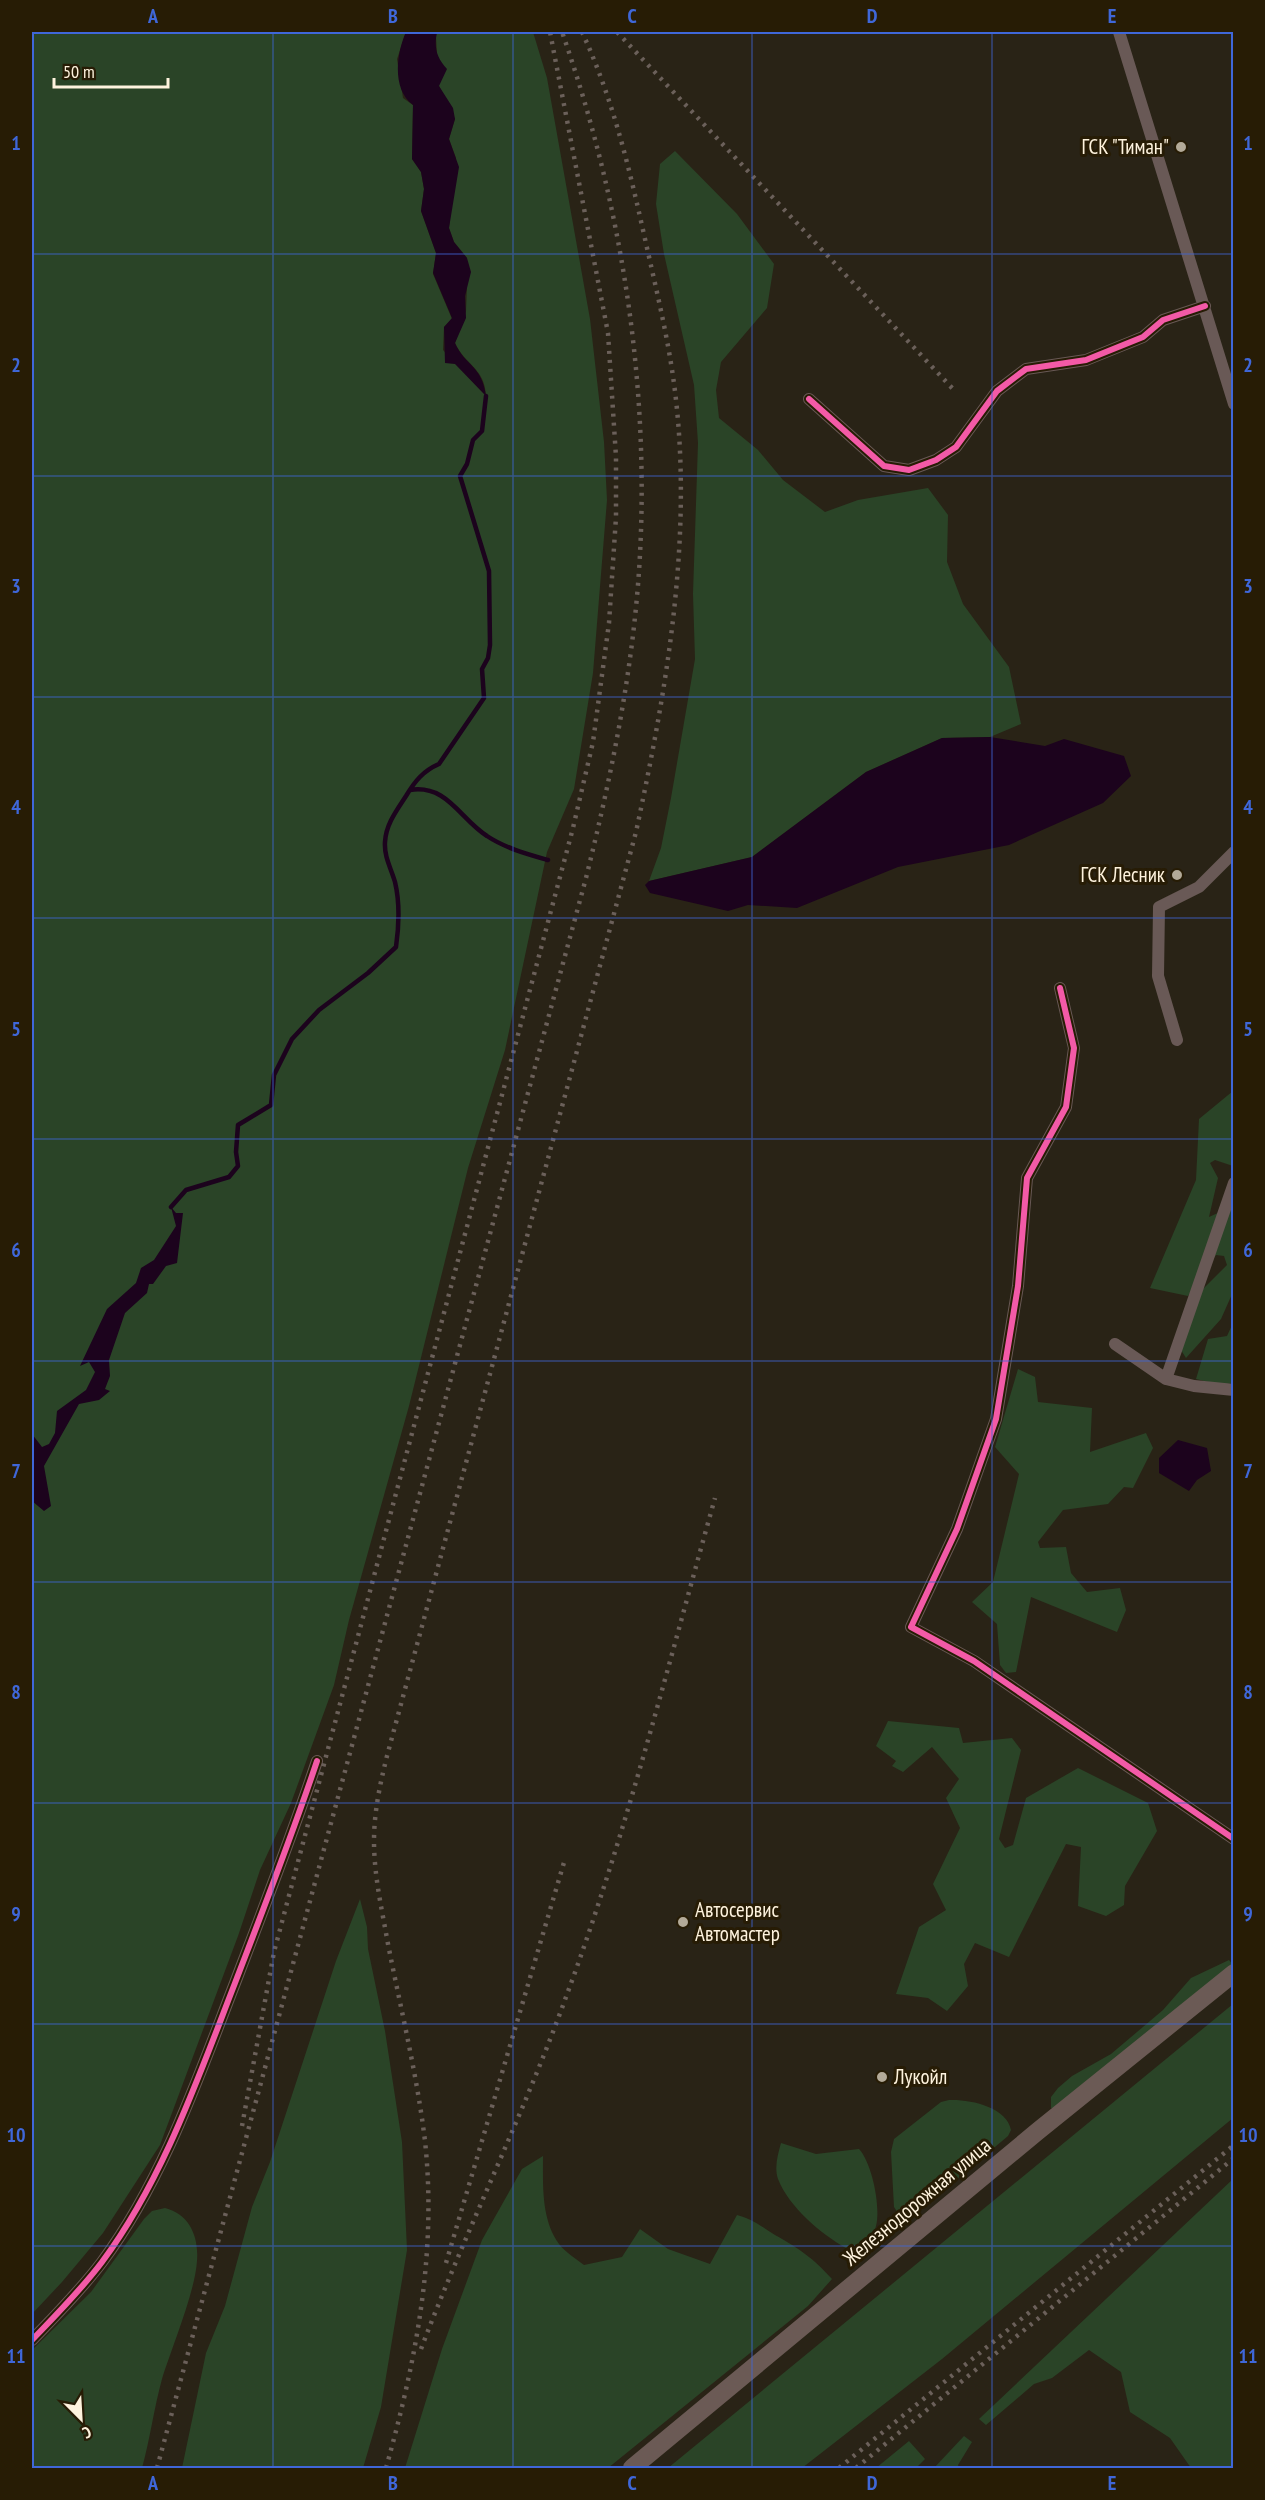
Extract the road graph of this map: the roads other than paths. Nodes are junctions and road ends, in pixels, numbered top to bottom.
1 (1119, 32) edge
2 (1205, 306) junction
3 (809, 399) dead end
4 (1233, 404) edge
5 (1233, 852) edge
6 (1060, 988) dead end
7 (1177, 1040) dead end
8 (1233, 1183) edge
9 (1115, 1344) dead end
10 (1166, 1379) junction
11 (1233, 1390) edge
12 (317, 1761) dead end
13 (1233, 1839) edge
14 (1233, 1973) edge
15 (32, 2340) edge
16 (632, 2469) edge

1 - 2 street
2 - 3 street
2 - 4 street
5 - 7 street
6 - 13 street
8 - 10 street
9 - 10 street
10 - 11 street
12 - 15 street
14 - 16 main road, Железнодорожная улица

